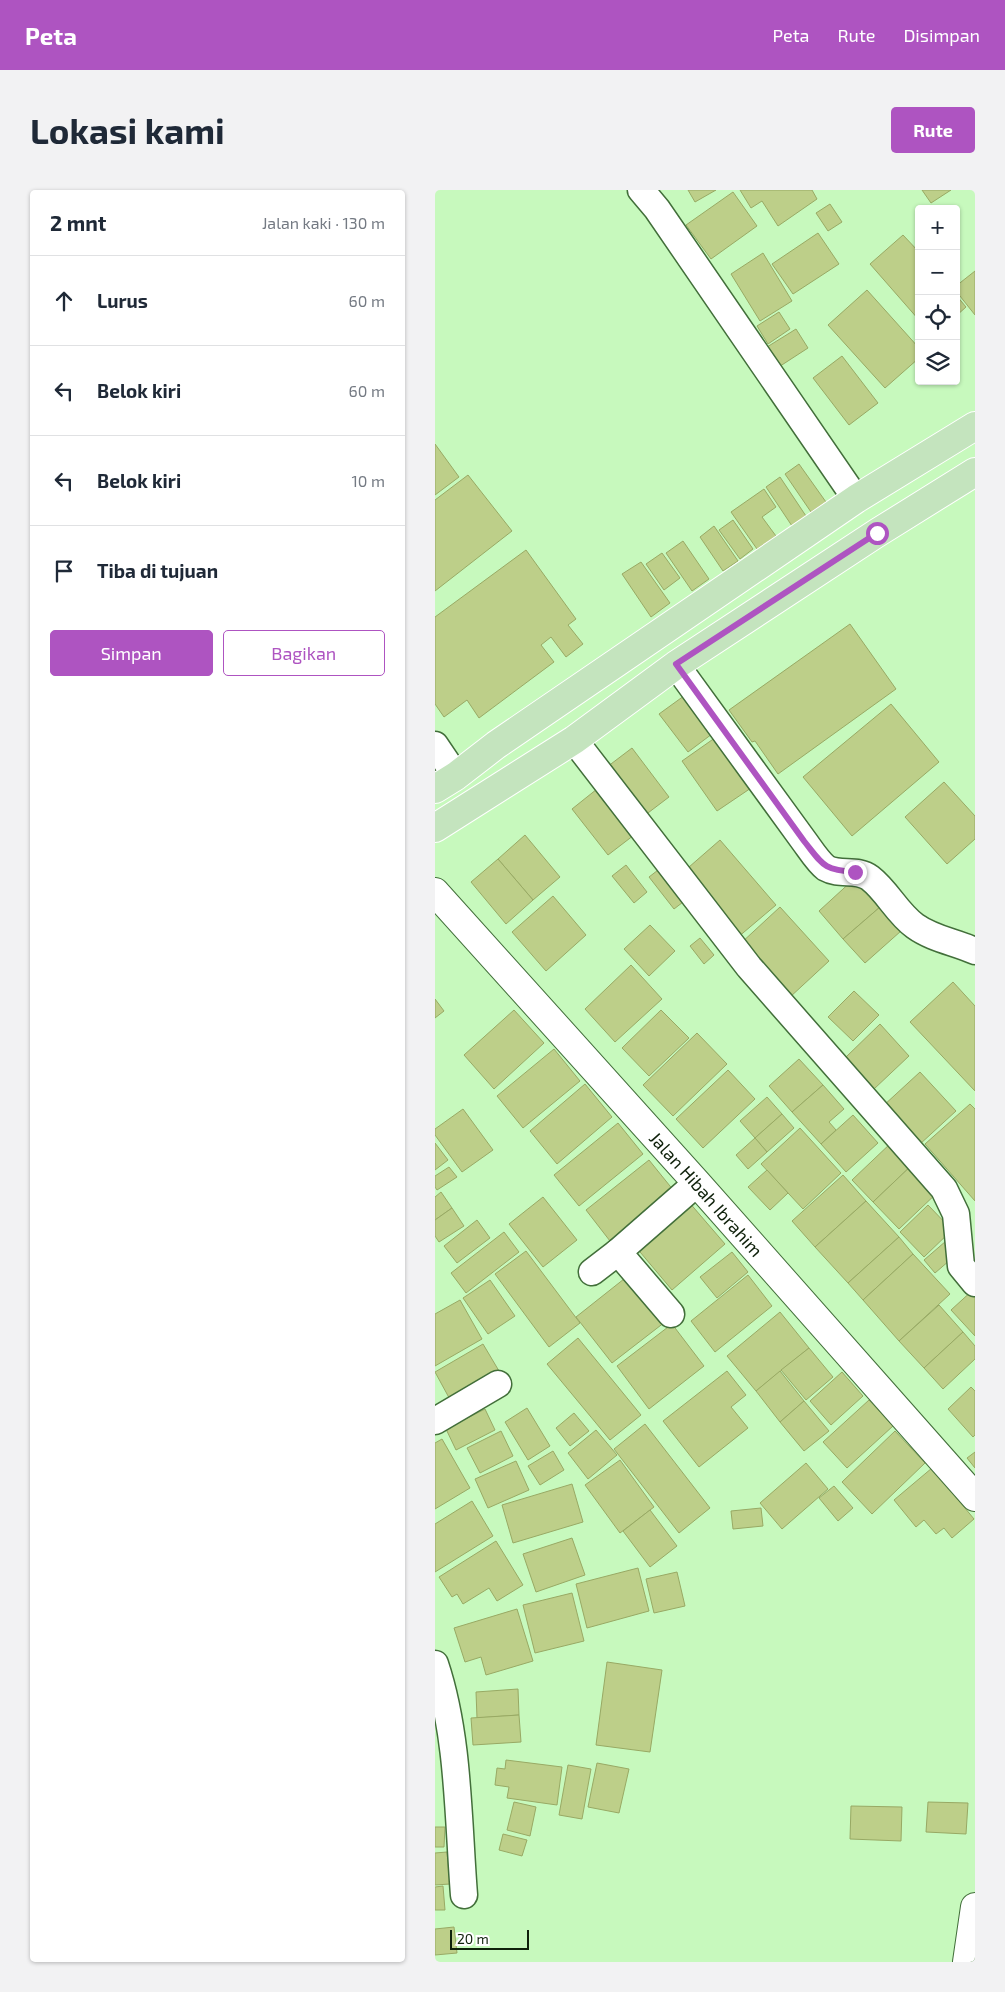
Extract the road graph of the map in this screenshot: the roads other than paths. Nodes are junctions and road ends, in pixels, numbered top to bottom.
1 (641, 190) edge
2 (975, 426) edge
3 (975, 472) edge
4 (856, 500) junction
5 (676, 664) junction
6 (574, 740) junction
7 (435, 745) edge
8 (445, 782) edge
9 (435, 828) edge
10 (435, 892) edge
11 (975, 951) edge
12 (697, 1182) junction
13 (618, 1252) junction
14 (592, 1272) dead end
15 (975, 1283) edge
16 (671, 1314) dead end
17 (497, 1384) dead end
18 (435, 1421) edge
19 (975, 1498) edge
20 (435, 1664) edge
21 (464, 1895) dead end
22 (975, 1907) edge
23 (967, 1962) edge

1 - 4 street
2 - 4 main road
3 - 5 main road
4 - 8 main road
5 - 6 main road
5 - 11 street
6 - 9 main road
6 - 15 street
7 - 8 street
10 - 12 street, Jalan Hibah Ibrahim
12 - 13 street
12 - 19 street, Jalan Hibah Ibrahim
13 - 14 street
13 - 16 street
17 - 18 street
20 - 21 street
22 - 23 street

